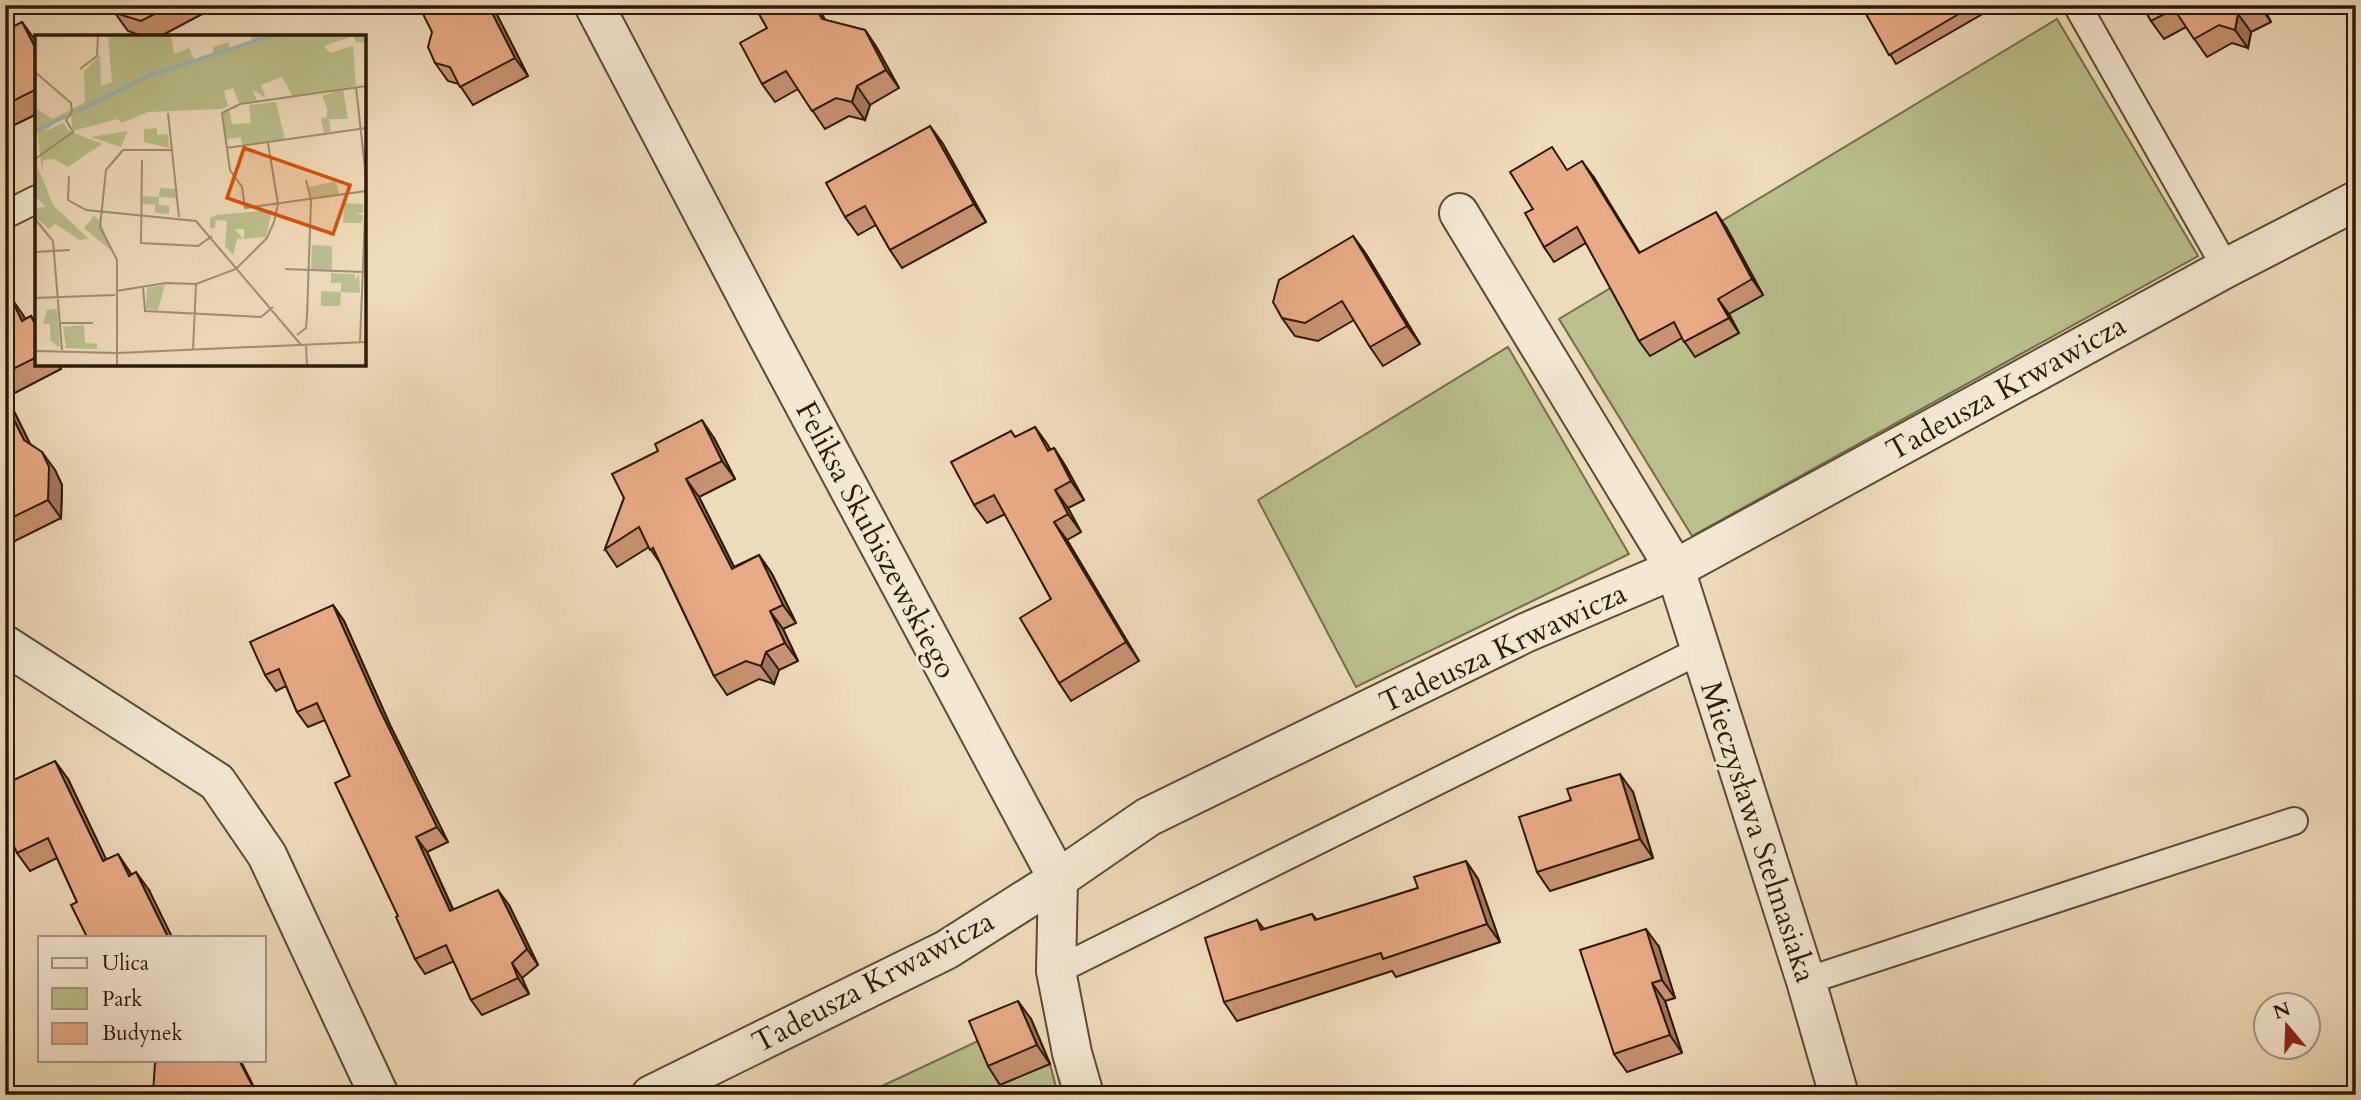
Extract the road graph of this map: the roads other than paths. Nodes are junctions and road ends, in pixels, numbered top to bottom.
1 (594, 5) edge
2 (2077, 5) edge
3 (35, 200) edge
4 (2356, 201) edge
5 (1459, 213) dead end
6 (5, 215) edge
7 (2226, 268) junction
8 (1675, 569) junction
9 (5, 645) edge
10 (1701, 650) junction
11 (2294, 821) dead end
12 (1058, 879) junction
13 (1056, 971) junction
14 (1806, 981) junction
15 (379, 1095) edge
16 (651, 1095) edge
17 (1084, 1095) edge
18 (1839, 1095) edge

1 - 12 street, Feliksa Skubiszewskiego
2 - 7 lane
3 - 6 lane
4 - 7 street, Tadeusza Krwawicza
5 - 8 street, Mieczysława Stelmasiaka
7 - 8 street, Tadeusza Krwawicza
8 - 10 street, Mieczysława Stelmasiaka
8 - 12 street, Tadeusza Krwawicza
9 - 15 street
10 - 13 lane
10 - 14 street, Mieczysława Stelmasiaka
11 - 14 lane
12 - 13 street, Feliksa Skubiszewskiego
12 - 16 street, Tadeusza Krwawicza
13 - 17 street, Feliksa Skubiszewskiego
14 - 18 street, Mieczysława Stelmasiaka

